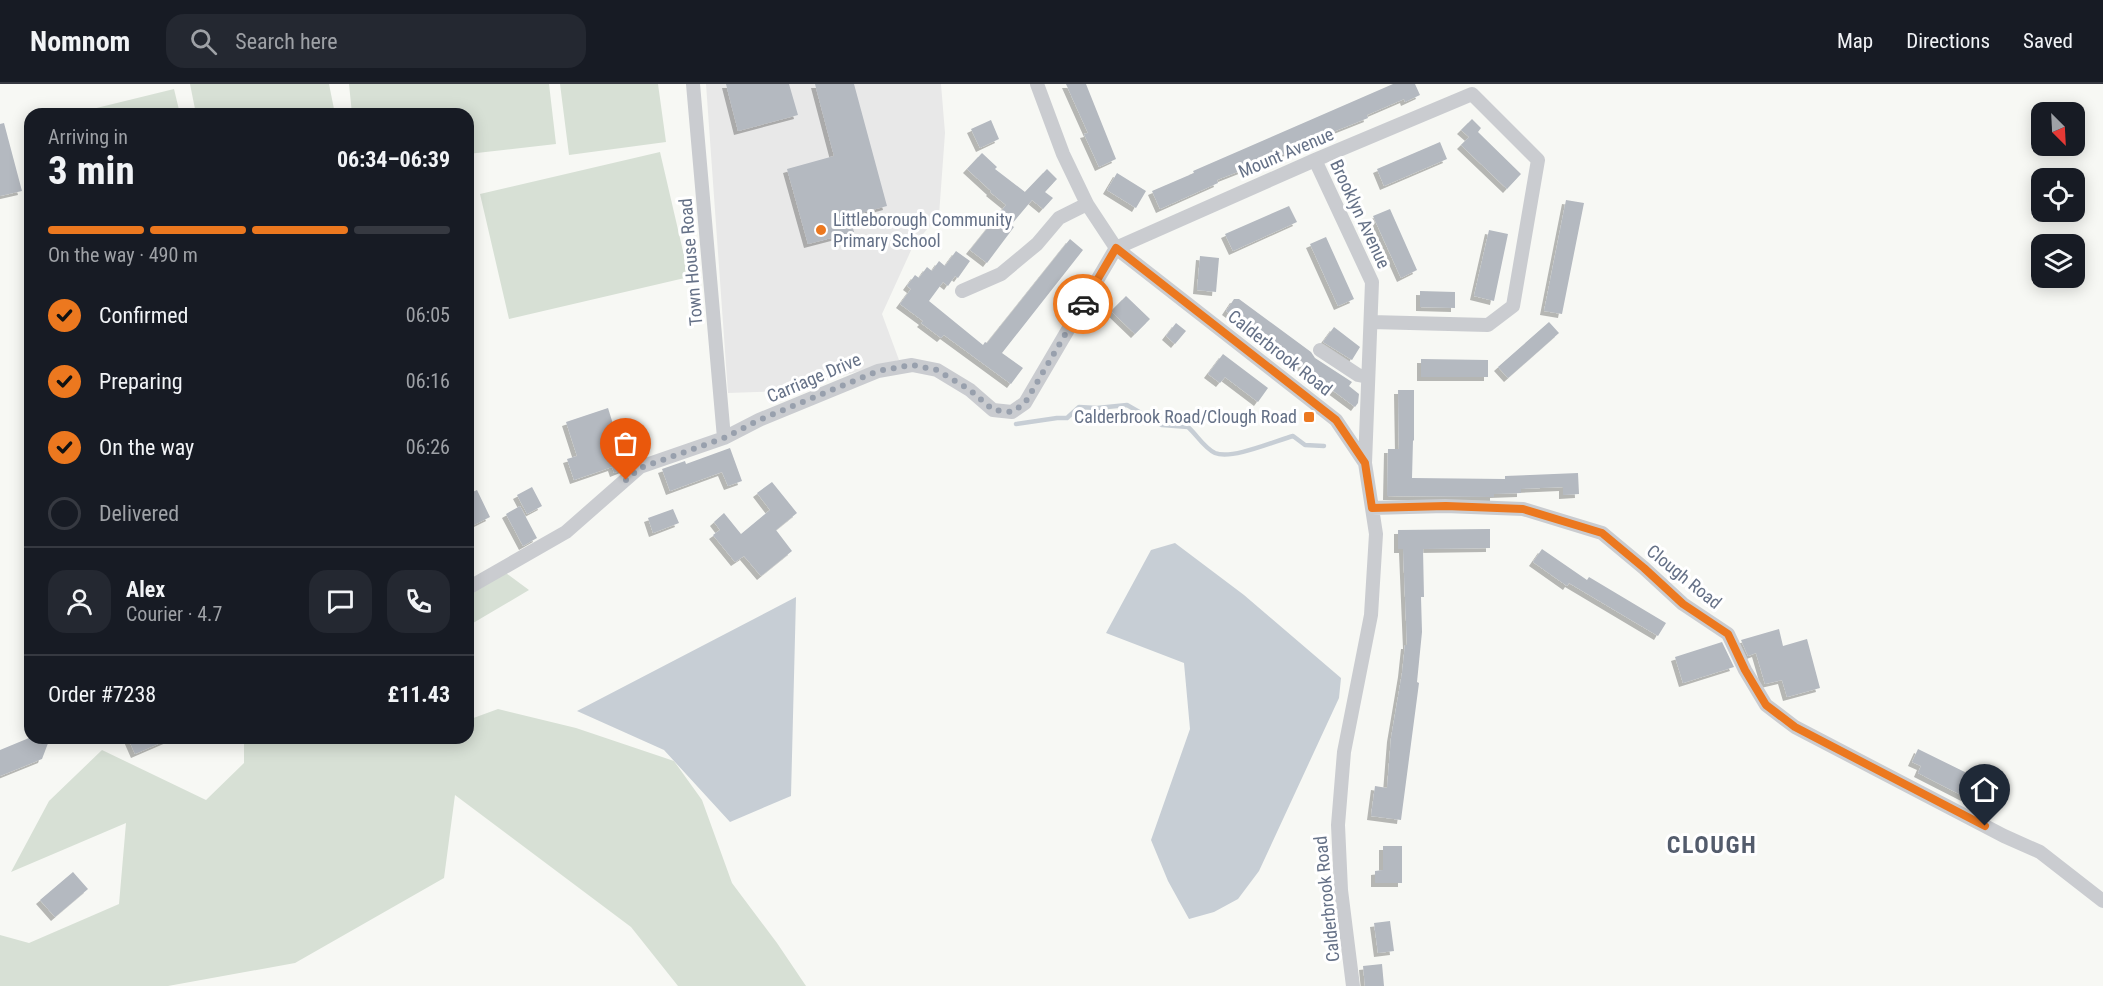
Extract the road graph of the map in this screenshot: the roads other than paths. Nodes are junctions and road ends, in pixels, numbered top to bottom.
1 (693, 84) edge
2 (1037, 84) edge
3 (1472, 89) edge
4 (1315, 160) junction
5 (1088, 204) junction
6 (1116, 248) junction
7 (962, 291) dead end
8 (1371, 322) junction
9 (1320, 350) dead end
10 (1368, 377) junction
11 (724, 438) junction
12 (1365, 463) junction
13 (1372, 508) junction
14 (474, 585) edge
15 (2103, 901) edge
16 (1353, 986) edge

1 - 11 street, Town House Road
2 - 5 street, Calderbrook Road
3 - 4 street, Mount Avenue
3 - 8 street
4 - 6 street, Mount Avenue
4 - 8 street, Brooklyn Avenue
5 - 6 street, Calderbrook Road
5 - 7 street
6 - 11 street, Carriage Drive
6 - 12 street, Calderbrook Road
8 - 10 street, Brooklyn Avenue
9 - 10 street
10 - 12 street, Brooklyn Avenue
11 - 14 street, Carriage Drive
12 - 13 street, Calderbrook Road
13 - 15 street, Clough Road
13 - 16 street, Calderbrook Road

